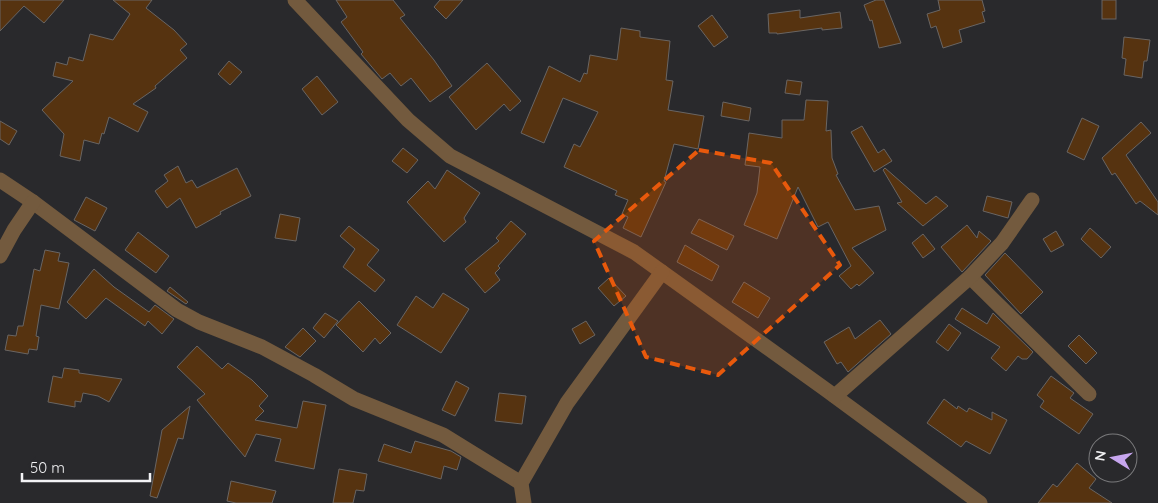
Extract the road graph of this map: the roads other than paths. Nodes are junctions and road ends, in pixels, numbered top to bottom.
1 (295, 0) edge
2 (0, 180) edge
3 (1032, 200) dead end
4 (33, 202) junction
5 (0, 256) edge
6 (662, 272) junction
7 (970, 277) junction
8 (1089, 394) dead end
9 (835, 396) junction
10 (521, 483) junction
11 (524, 503) edge
12 (980, 503) edge

1 - 6 street
2 - 4 street
3 - 7 street
4 - 5 street
4 - 10 street
6 - 9 street
6 - 10 street
7 - 8 street
7 - 9 street
9 - 12 street
10 - 11 street

